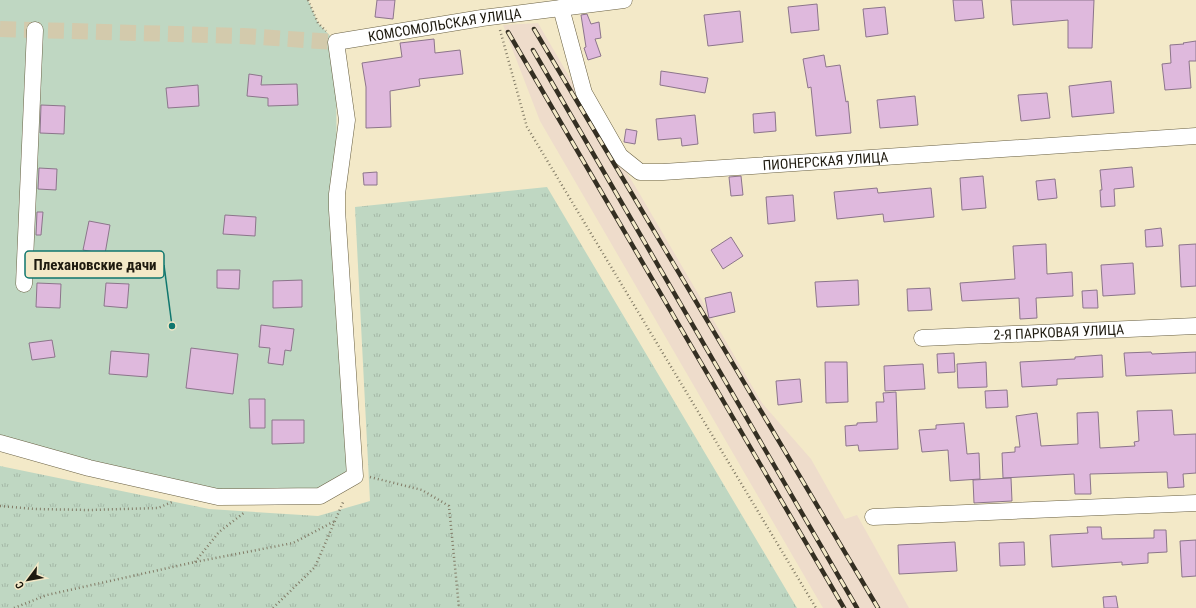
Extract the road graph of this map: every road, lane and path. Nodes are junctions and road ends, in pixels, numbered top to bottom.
1 (308, 0) edge
2 (624, 0) edge
3 (561, 8) junction
4 (496, 16) junction
5 (35, 30) dead end
6 (336, 42) junction
7 (1196, 136) edge
8 (24, 284) dead end
9 (1196, 326) edge
10 (922, 338) dead end
11 (0, 443) edge
12 (355, 476) junction
13 (196, 492) junction
14 (264, 497) junction
15 (1196, 503) edge
16 (0, 506) edge
17 (872, 517) dead end
18 (335, 521) junction
19 (195, 562) junction
20 (14, 608) edge
21 (273, 608) edge
22 (459, 608) edge
23 (816, 608) edge

1 - 6 path
2 - 3 street, КОМСОМОЛЬСКАЯ УЛИЦА
3 - 4 street, КОМСОМОЛЬСКАЯ УЛИЦА
3 - 7 street, ПИОНЕРСКАЯ УЛИЦА
4 - 6 street, КОМСОМОЛЬСКАЯ УЛИЦА
4 - 23 path
5 - 8 street
6 - 12 street
9 - 10 street, 2-Я ПАРКОВАЯ УЛИЦА
11 - 13 street
12 - 14 street
12 - 18 path
12 - 22 path
13 - 14 street
13 - 16 path
14 - 19 path
15 - 17 street
18 - 19 path
18 - 21 path
19 - 20 path

